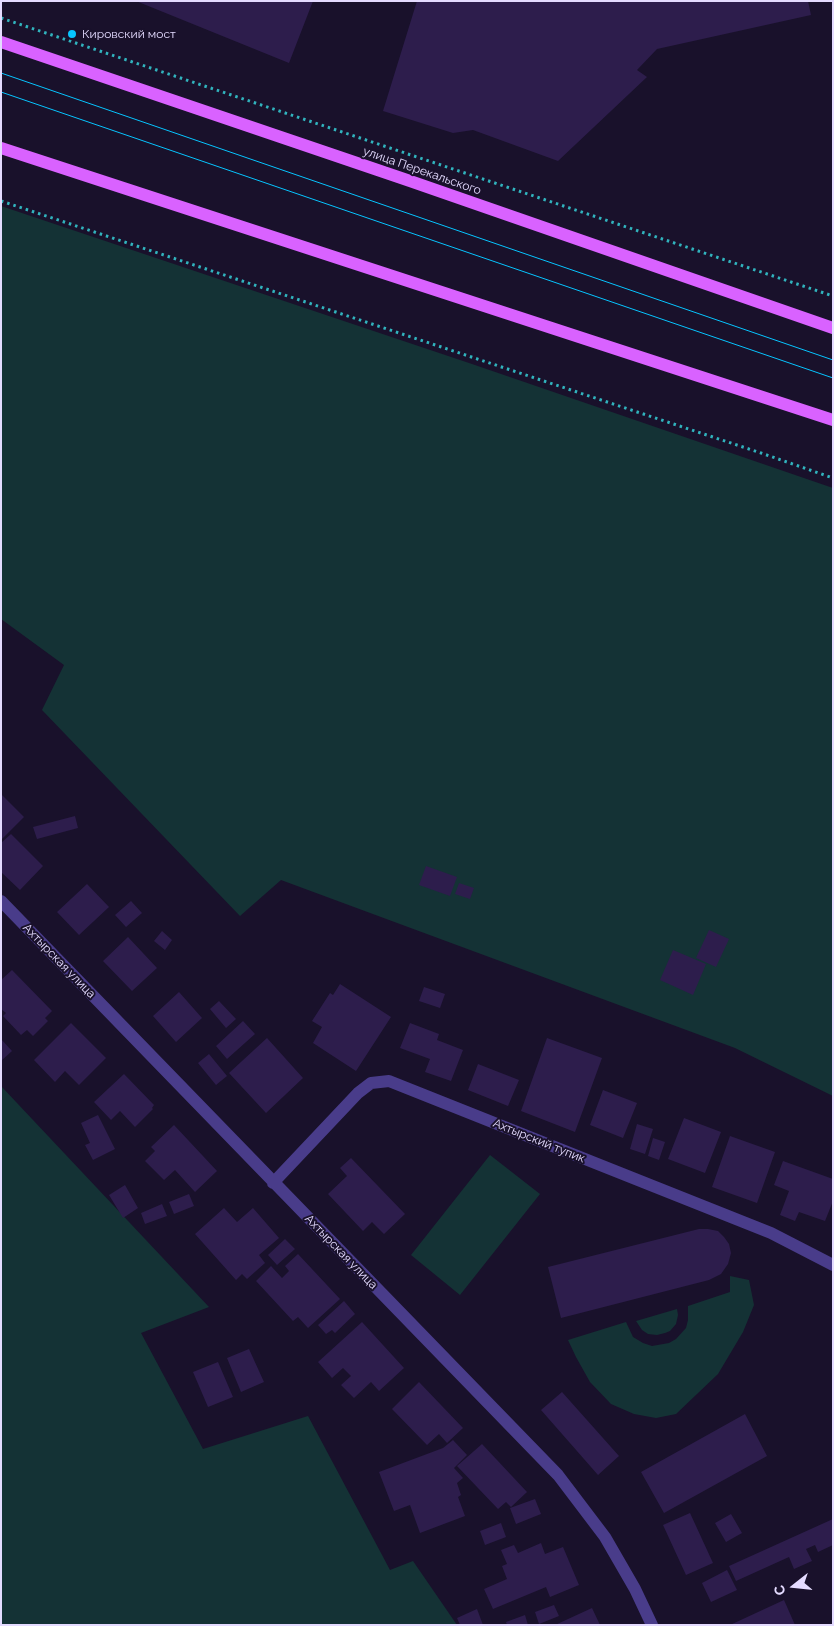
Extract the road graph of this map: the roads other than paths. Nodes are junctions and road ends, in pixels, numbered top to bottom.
1 (1, 42) edge
2 (1, 148) edge
3 (833, 328) edge
4 (833, 420) edge
5 (1, 901) edge
6 (273, 1183) junction
7 (833, 1265) edge
8 (652, 1625) edge

1 - 3 main road, улица Перекальского
2 - 4 main road
5 - 6 street, Ахтырская улица
6 - 7 street, Ахтырский тупик
6 - 8 street, Ахтырская улица

